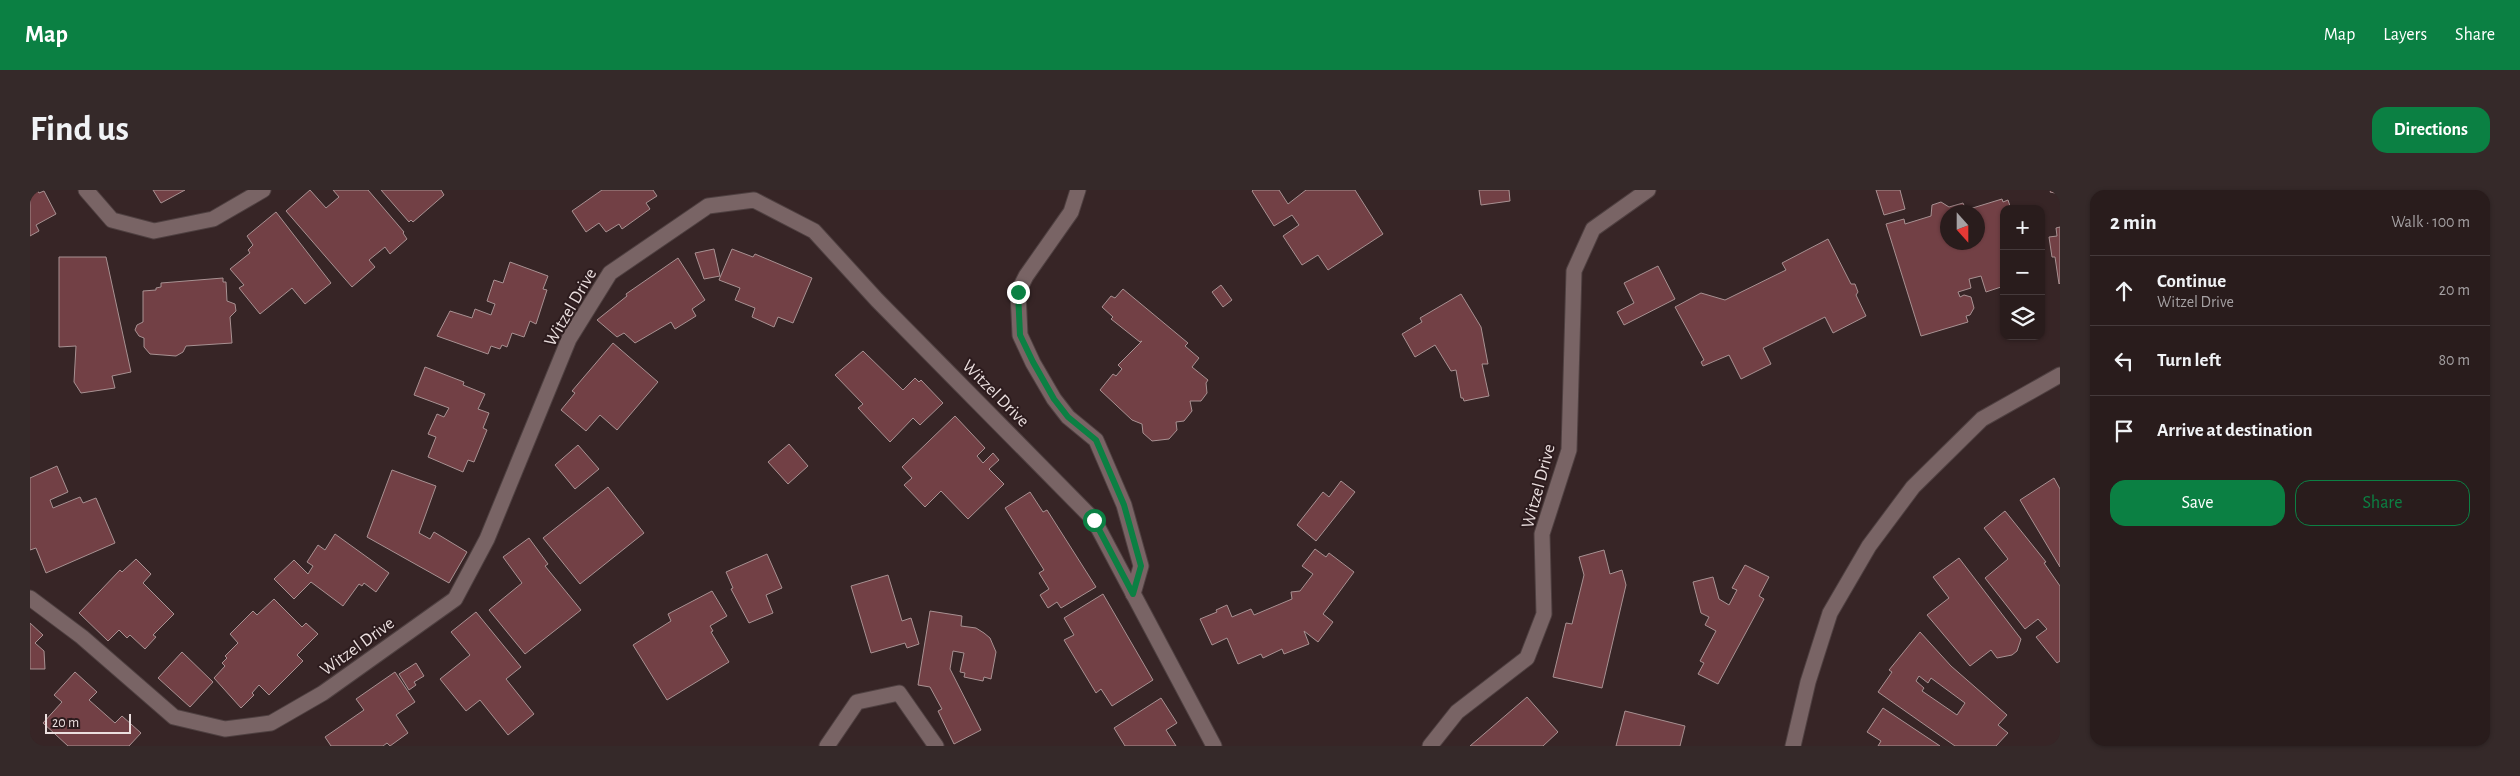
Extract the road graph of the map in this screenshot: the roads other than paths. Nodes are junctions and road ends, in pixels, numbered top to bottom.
1 (86, 190) edge
2 (263, 190) edge
3 (1078, 190) edge
4 (1648, 190) edge
5 (2060, 375) edge
6 (1133, 594) junction
7 (30, 598) edge
8 (828, 746) edge
9 (936, 746) edge
10 (1214, 746) edge
11 (1430, 746) edge
12 (1793, 746) edge

1 - 2 street
3 - 6 street
4 - 11 street, Witzel Drive
5 - 12 street
6 - 7 street, Witzel Drive
6 - 10 street, Witzel Drive
8 - 9 street

